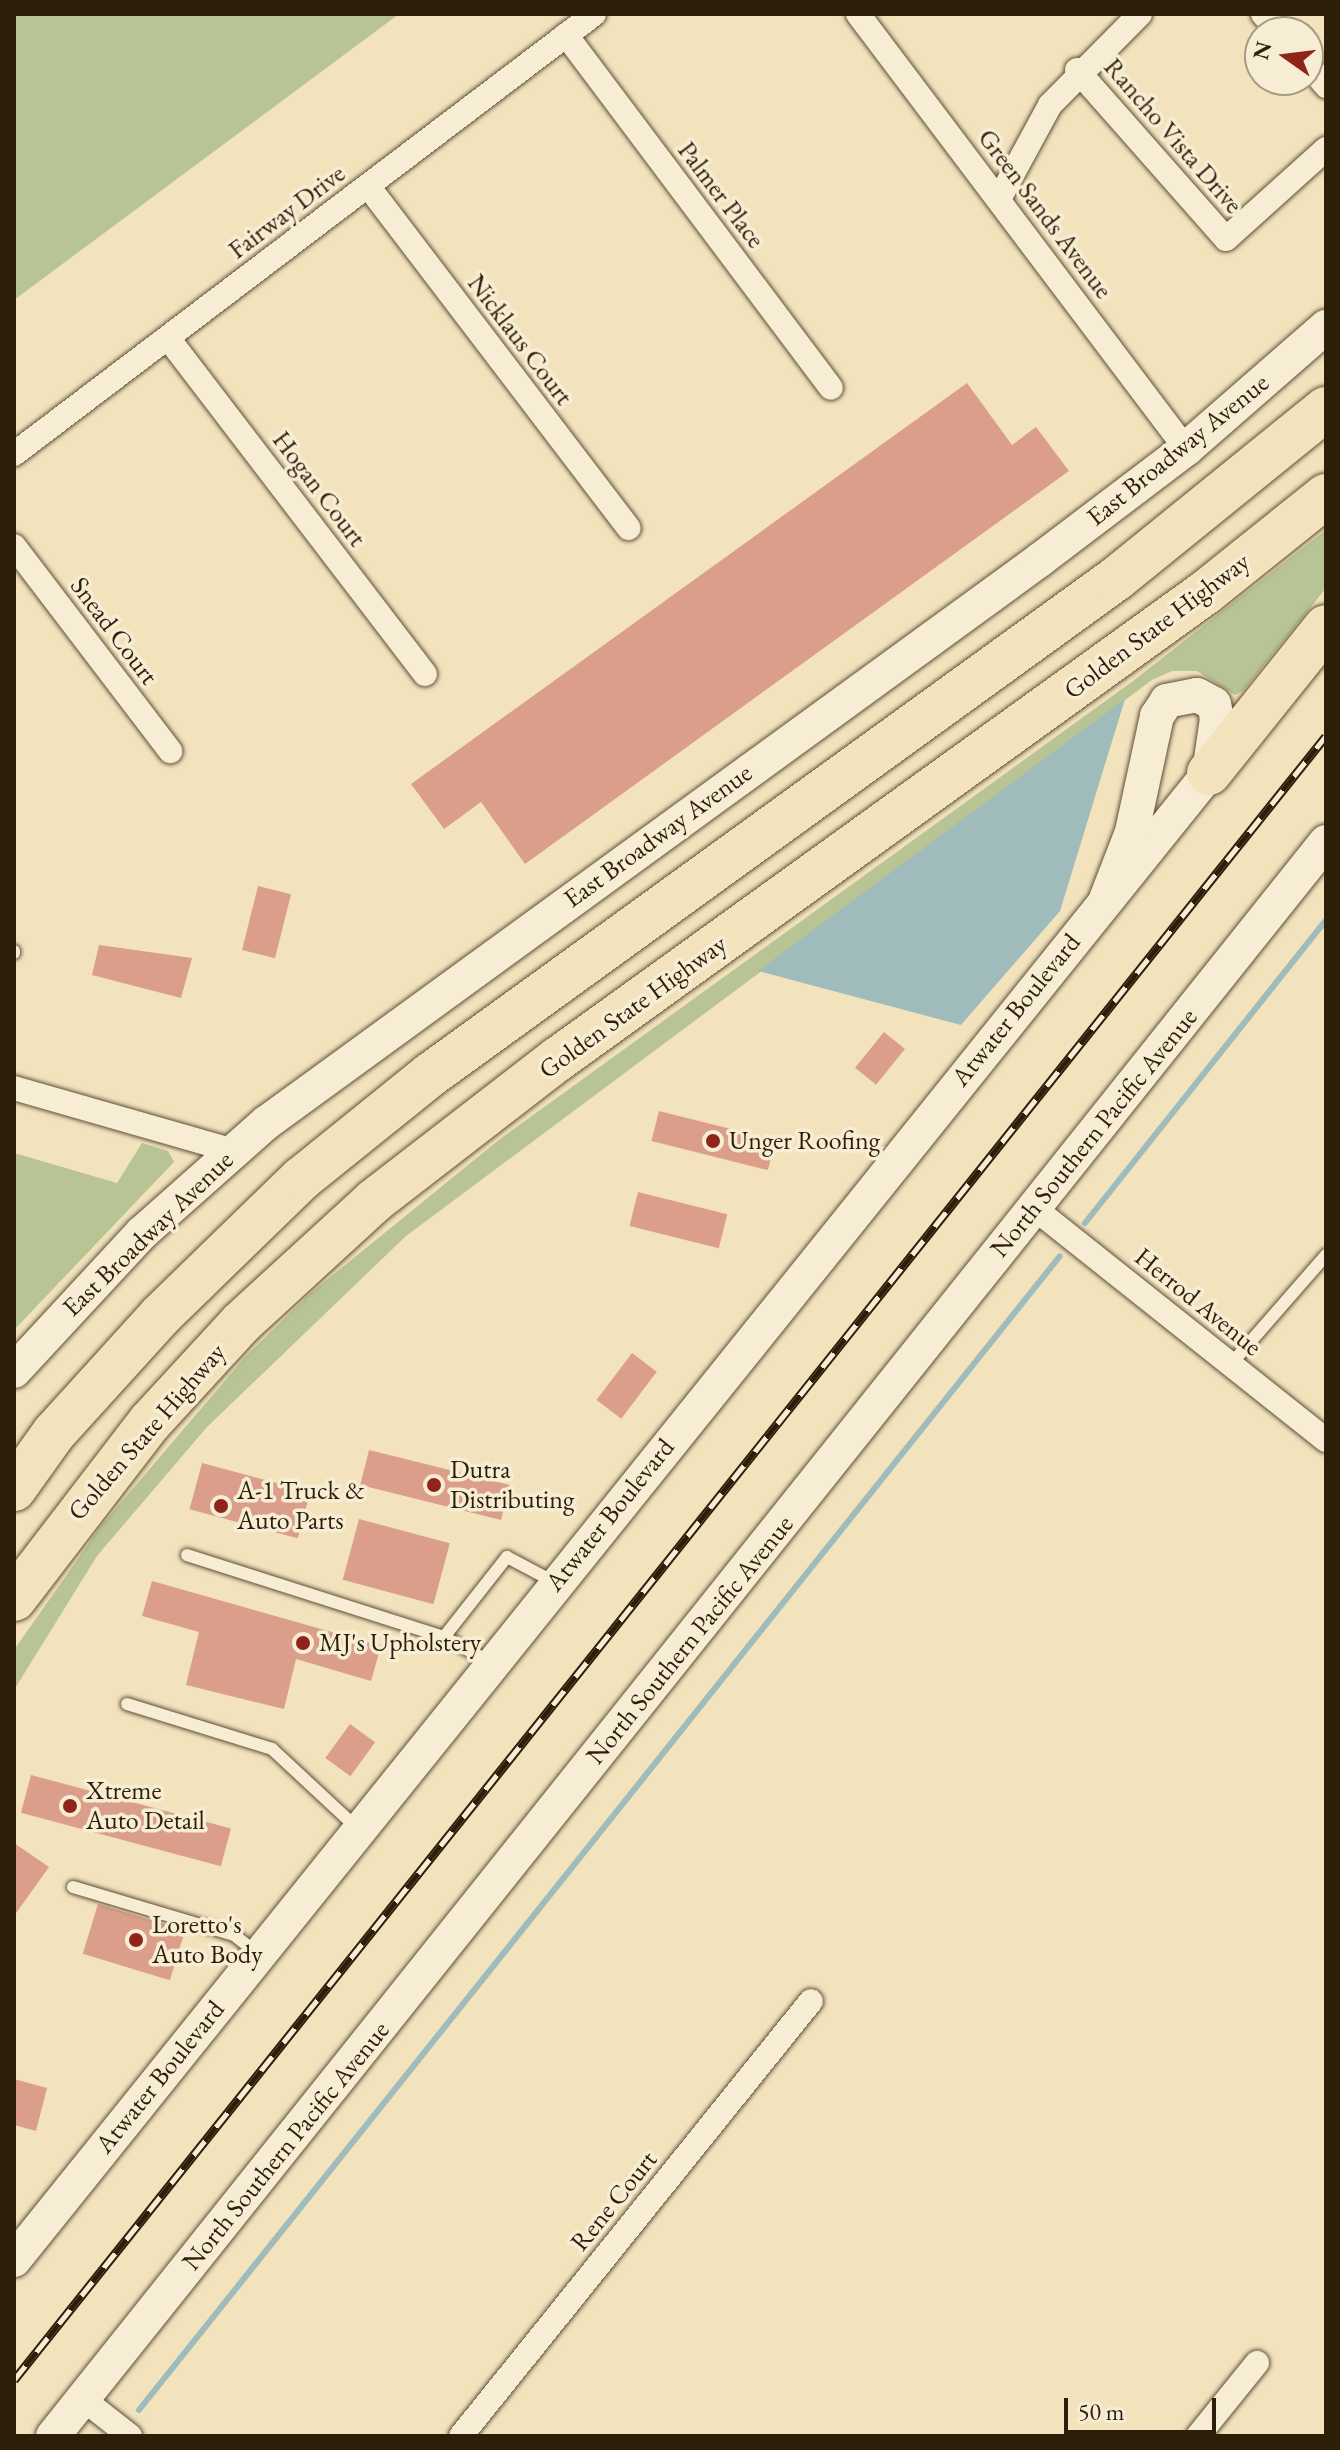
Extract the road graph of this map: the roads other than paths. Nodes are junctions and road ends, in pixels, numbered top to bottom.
1 (594, 14) edge
2 (858, 14) edge
3 (1125, 19) edge
4 (566, 35) junction
5 (1077, 70) junction
6 (1326, 149) edge
7 (368, 186) junction
8 (999, 199) junction
9 (1326, 327) edge
10 (168, 338) junction
11 (831, 388) dead end
12 (1326, 409) edge
13 (1186, 449) junction
14 (14, 454) edge
15 (1326, 496) edge
16 (629, 528) dead end
17 (14, 546) edge
18 (1326, 627) edge
19 (425, 674) dead end
20 (170, 751) dead end
21 (1209, 773) junction
22 (1326, 842) edge
23 (1106, 899) junction
24 (14, 1088) edge
25 (233, 1151) junction
26 (1034, 1208) junction
27 (1326, 1255) edge
28 (1231, 1364) junction
29 (14, 1371) edge
30 (54, 1433) junction
31 (1326, 1440) edge
32 (14, 1480) edge
33 (14, 1489) edge
34 (187, 1555) dead end
35 (556, 1583) junction
36 (14, 1599) edge
37 (444, 1637) junction
38 (492, 1663) junction
39 (127, 1704) dead end
40 (359, 1830) junction
41 (73, 1887) dead end
42 (259, 1954) junction
43 (811, 2001) dead end
44 (14, 2260) edge
45 (1257, 2363) dead end
46 (83, 2399) junction
47 (53, 2436) edge
48 (130, 2436) edge
49 (461, 2436) edge
50 (1198, 2436) edge

1 - 4 street, Fairway Drive
2 - 8 street, Green Sands Avenue
3 - 5 street
4 - 7 street, Fairway Drive
4 - 11 street, Palmer Place
5 - 6 street, Rancho Vista Drive
5 - 8 street
7 - 10 street, Fairway Drive
7 - 16 street, Nicklaus Court
8 - 13 street, Green Sands Avenue
9 - 13 main road, East Broadway Avenue
10 - 14 street, Fairway Drive
10 - 19 street, Hogan Court
12 - 30 highway
13 - 25 main road, East Broadway Avenue
15 - 36 highway, Golden State Highway
17 - 20 street, Snead Court
18 - 21 highway
21 - 23 main road, Atwater Boulevard
21 - 23 main road
22 - 26 main road, North Southern Pacific Avenue
23 - 35 main road, Atwater Boulevard
24 - 25 street
25 - 29 main road, East Broadway Avenue
26 - 28 street, Herrod Avenue
26 - 46 main road, North Southern Pacific Avenue
27 - 28 lane
28 - 31 street, Herrod Avenue
30 - 32 highway
30 - 33 highway
34 - 37 lane
35 - 37 lane
35 - 38 main road, Atwater Boulevard
37 - 38 lane
38 - 40 main road, Atwater Boulevard
39 - 40 lane
40 - 42 main road, Atwater Boulevard
41 - 42 lane
42 - 44 main road, Atwater Boulevard
43 - 49 street, Rene Court
45 - 50 street
46 - 47 main road, North Southern Pacific Avenue
46 - 48 street

